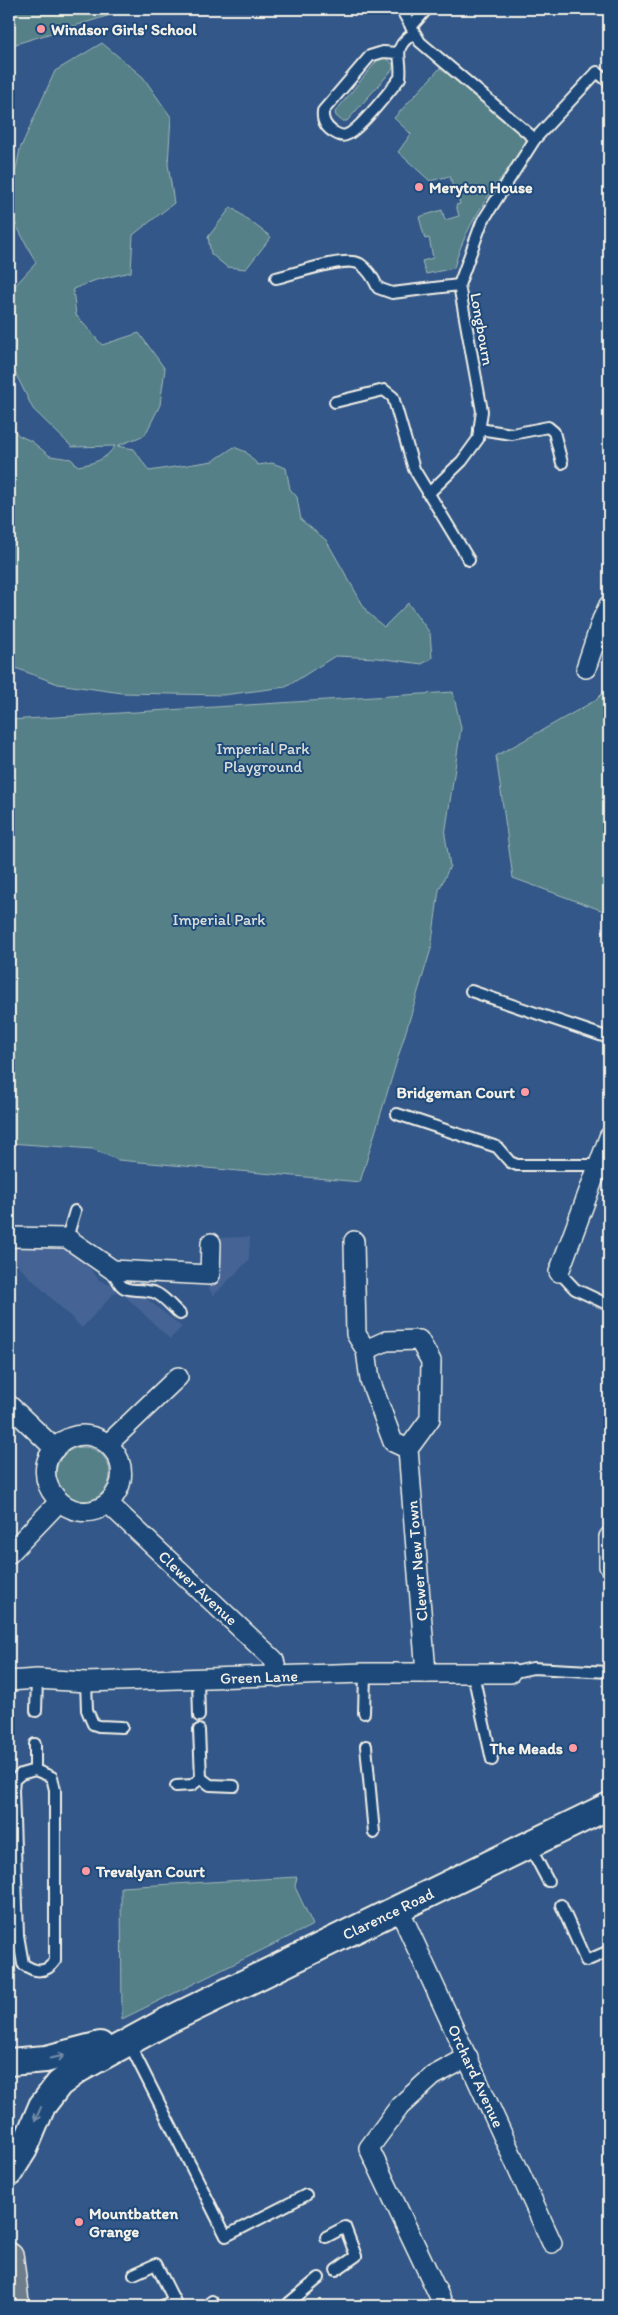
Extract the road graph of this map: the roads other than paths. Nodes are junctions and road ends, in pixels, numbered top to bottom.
1 (401, 9) edge
2 (427, 9) edge
3 (413, 30) junction
4 (398, 53) junction
5 (609, 82) edge
6 (535, 139) junction
7 (276, 278) dead end
8 (459, 285) junction
9 (336, 402) dead end
10 (479, 428) junction
11 (562, 463) dead end
12 (428, 494) junction
13 (469, 560) dead end
14 (609, 605) edge
15 (586, 668) dead end
16 (471, 991) dead end
17 (609, 1038) edge
18 (397, 1114) dead end
19 (609, 1137) edge
20 (599, 1165) junction
21 (74, 1211) dead end
22 (9, 1237) edge
23 (67, 1238) junction
24 (354, 1241) dead end
25 (211, 1243) dead end
26 (113, 1270) junction
27 (559, 1272) joint
28 (609, 1305) edge
29 (180, 1314) dead end
30 (366, 1350) junction
31 (178, 1377) dead end
32 (9, 1405) edge
33 (108, 1444) junction
34 (55, 1449) junction
35 (408, 1449) junction
36 (58, 1502) junction
37 (108, 1504) junction
38 (609, 1537) edge
39 (9, 1554) edge
40 (609, 1566) edge
41 (609, 1672) edge
42 (365, 1673) junction
43 (426, 1673) junction
44 (510, 1673) joint
45 (473, 1674) junction
46 (278, 1677) junction
47 (37, 1679) junction
48 (198, 1679) junction
49 (9, 1681) edge
50 (86, 1682) junction
51 (36, 1711) dead end
52 (364, 1712) dead end
53 (199, 1716) dead end
54 (122, 1727) dead end
55 (199, 1730) dead end
56 (35, 1744) dead end
57 (366, 1746) dead end
58 (492, 1760) dead end
59 (35, 1770) junction
60 (201, 1778) junction
61 (176, 1786) dead end
62 (234, 1786) dead end
63 (609, 1806) edge
64 (374, 1833) dead end
65 (529, 1844) junction
66 (548, 1881) dead end
67 (561, 1905) dead end
68 (399, 1909) junction
69 (609, 1951) edge
70 (167, 2021) junction
71 (129, 2042) junction
72 (468, 2057) junction
73 (9, 2062) edge
74 (9, 2173) edge
75 (306, 2195) dead end
76 (326, 2236) dead end
77 (552, 2243) dead end
78 (9, 2257) edge
79 (336, 2270) dead end
80 (134, 2274) dead end
81 (319, 2278) dead end
82 (15, 2300) edge
83 (175, 2303) edge
84 (287, 2305) edge
85 (163, 2306) edge
86 (444, 2306) edge

1 - 3 lane
2 - 3 lane
3 - 4 lane
3 - 6 lane
4 - 4 lane
5 - 6 lane, Longbourn
6 - 8 lane, Longbourn
7 - 8 lane
8 - 10 lane, Longbourn
9 - 12 lane
10 - 11 lane
10 - 12 lane, Longbourn
12 - 13 lane
14 - 15 street
16 - 17 lane
18 - 20 lane
19 - 20 street
20 - 27 street
21 - 23 lane
22 - 23 street
23 - 26 street
24 - 30 street
25 - 26 street
26 - 29 lane
27 - 28 lane
30 - 35 street
30 - 35 street
31 - 33 street
32 - 34 street
33 - 34 street
33 - 37 street
34 - 36 street
35 - 43 street, Clewer New Town
36 - 37 street
36 - 39 street
37 - 46 street, Clewer Avenue
38 - 40 street
41 - 44 lane
42 - 43 street, Green Lane
42 - 46 street, Green Lane
42 - 52 lane
43 - 45 street, Green Lane
44 - 45 street, Green Lane
45 - 58 lane
46 - 48 street, Green Lane
47 - 49 street, Green Lane
47 - 50 street, Green Lane
47 - 51 lane
48 - 50 street, Green Lane
48 - 53 lane
50 - 54 lane
55 - 60 lane
56 - 59 lane
57 - 64 lane
59 - 59 lane
60 - 61 lane
60 - 62 lane
63 - 65 main road, Clarence Road
65 - 66 lane
65 - 68 main road, Clarence Road
67 - 69 lane
68 - 70 main road, Clarence Road
68 - 72 street, Orchard Avenue
70 - 71 main road, Clarence Road
73 -> 70 main road, Clarence Road
71 -> 74 main road, Clarence Road
71 - 75 lane
72 - 77 street, Orchard Avenue
72 - 86 street
76 - 79 lane
78 - 82 main road
80 - 83 lane
81 - 84 lane
83 - 85 lane

